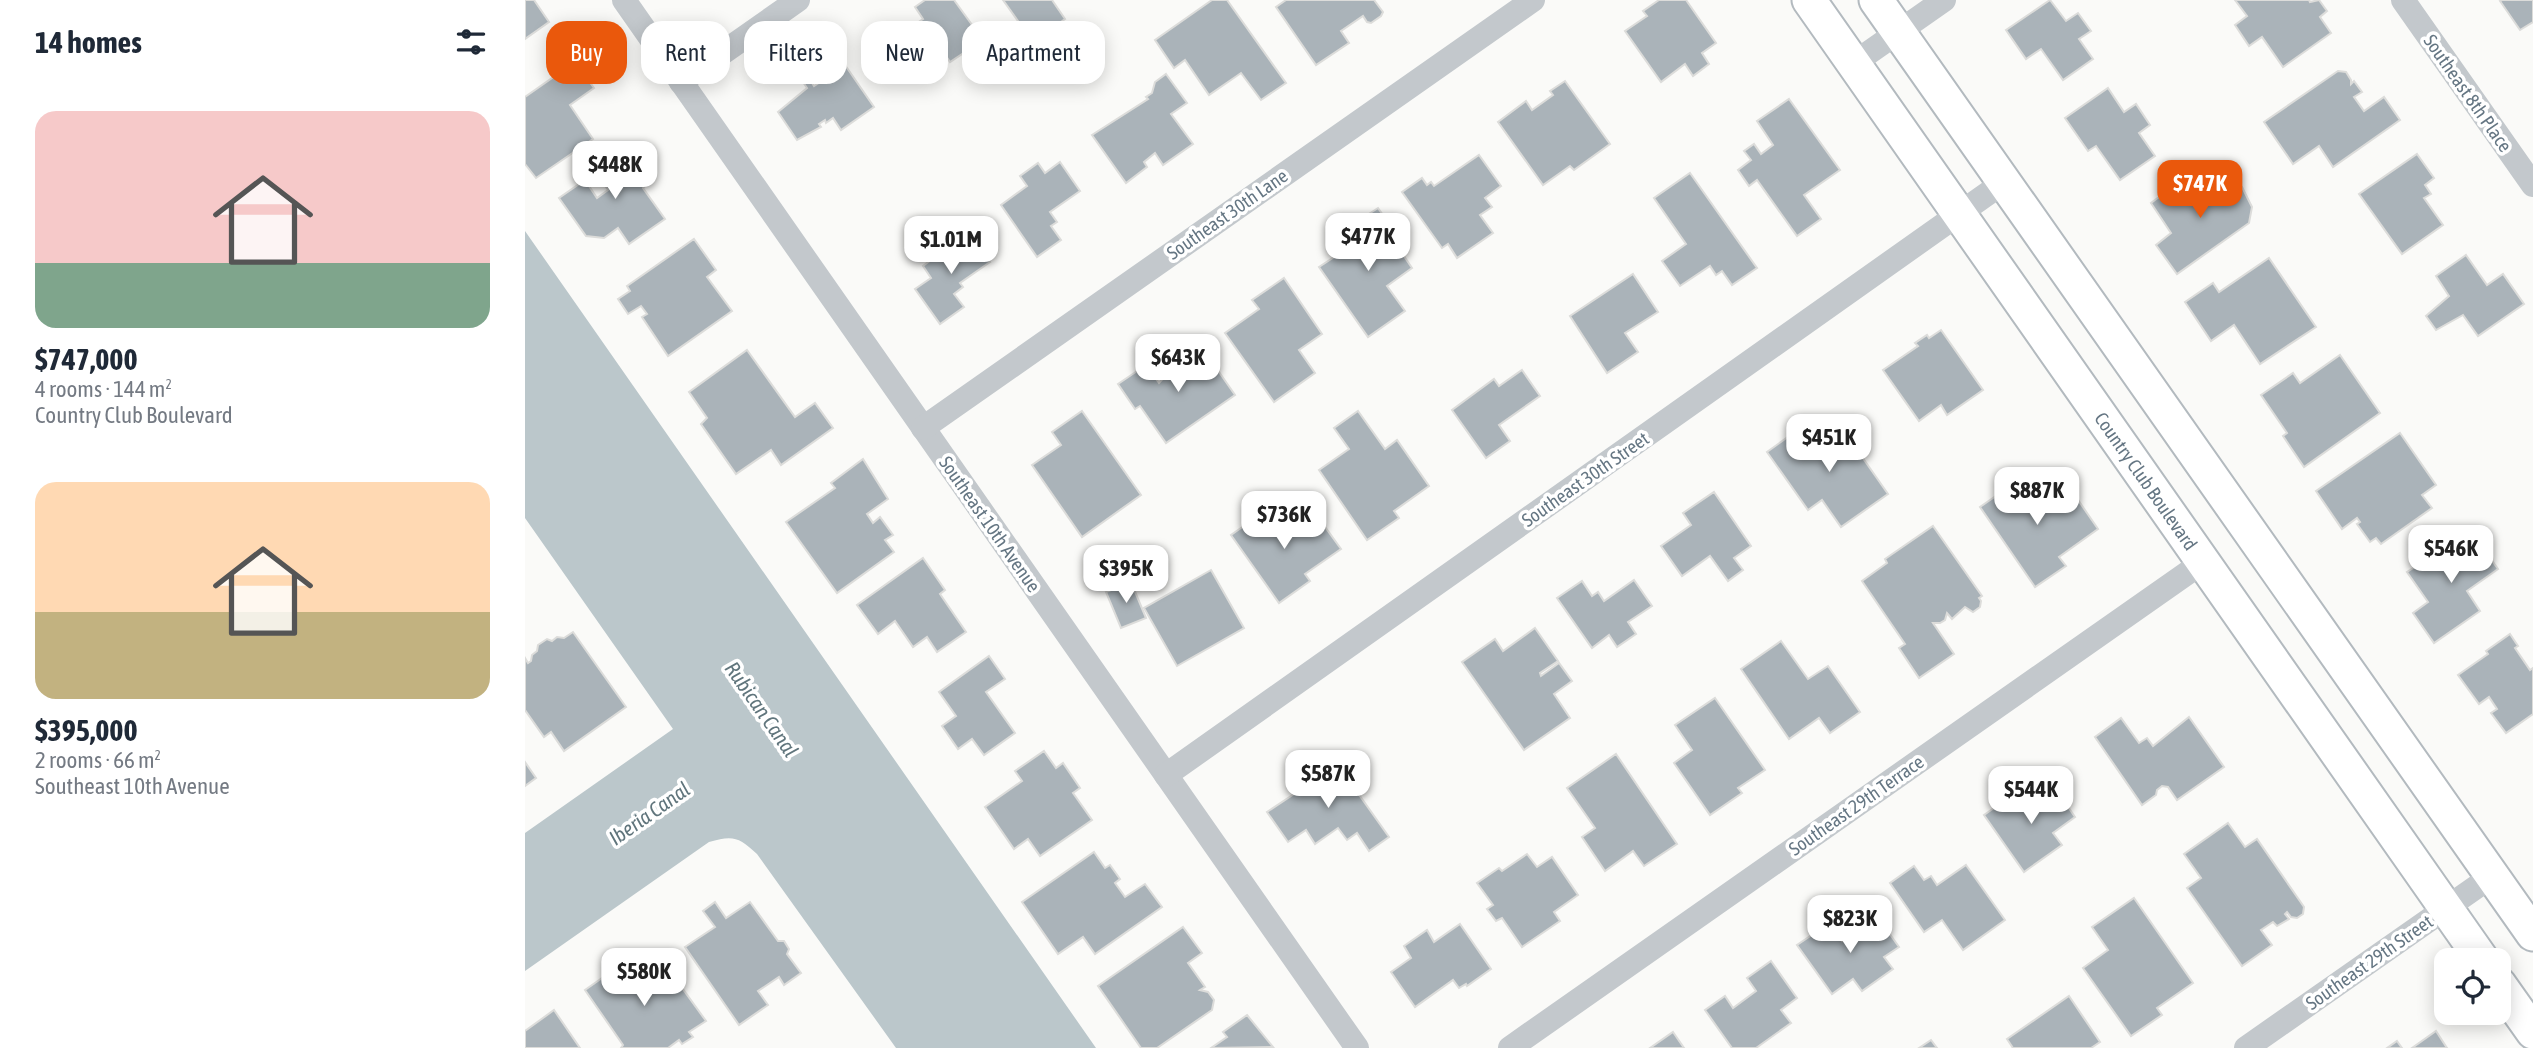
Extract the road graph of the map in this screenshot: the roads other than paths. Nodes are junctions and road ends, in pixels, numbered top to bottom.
1 (624, 0) edge
2 (798, 0) edge
3 (1532, 0) edge
4 (1809, 0) edge
5 (1876, 0) edge
6 (1944, 0) edge
7 (2403, 0) edge
8 (641, 24) edge
9 (1899, 32) junction
10 (730, 48) edge
11 (1854, 64) junction
12 (682, 84) edge
13 (2004, 182) junction
14 (2533, 185) edge
15 (1959, 215) junction
16 (923, 428) junction
17 (2203, 562) junction
18 (1166, 775) junction
19 (2492, 876) junction
20 (2445, 908) junction
21 (2533, 934) edge
22 (2474, 948) edge
23 (2511, 1001) edge
24 (2533, 1032) edge
25 (1357, 1048) edge
26 (1510, 1048) edge
27 (2246, 1048) edge

1 - 8 street, Southeast 10th Avenue
2 - 10 street
3 - 16 street, Southeast 30th Lane
4 - 11 main road, Country Club Boulevard
5 - 9 main road
6 - 9 street
7 - 14 street, Southeast 8th Place
9 - 11 street
9 - 13 main road
11 - 15 main road, Country Club Boulevard
12 - 16 street, Southeast 10th Avenue
13 - 15 street, Southeast 30th Street
13 - 19 main road
15 - 17 main road, Country Club Boulevard
15 - 18 street, Southeast 30th Street
16 - 18 street, Southeast 10th Avenue
17 - 20 main road, Country Club Boulevard
17 - 26 street, Southeast 29th Terrace
18 - 25 street, Southeast 10th Avenue
19 - 20 street, Southeast 29th Street
19 - 21 main road
20 - 22 main road, Country Club Boulevard
20 - 27 street, Southeast 29th Street
23 - 24 main road

